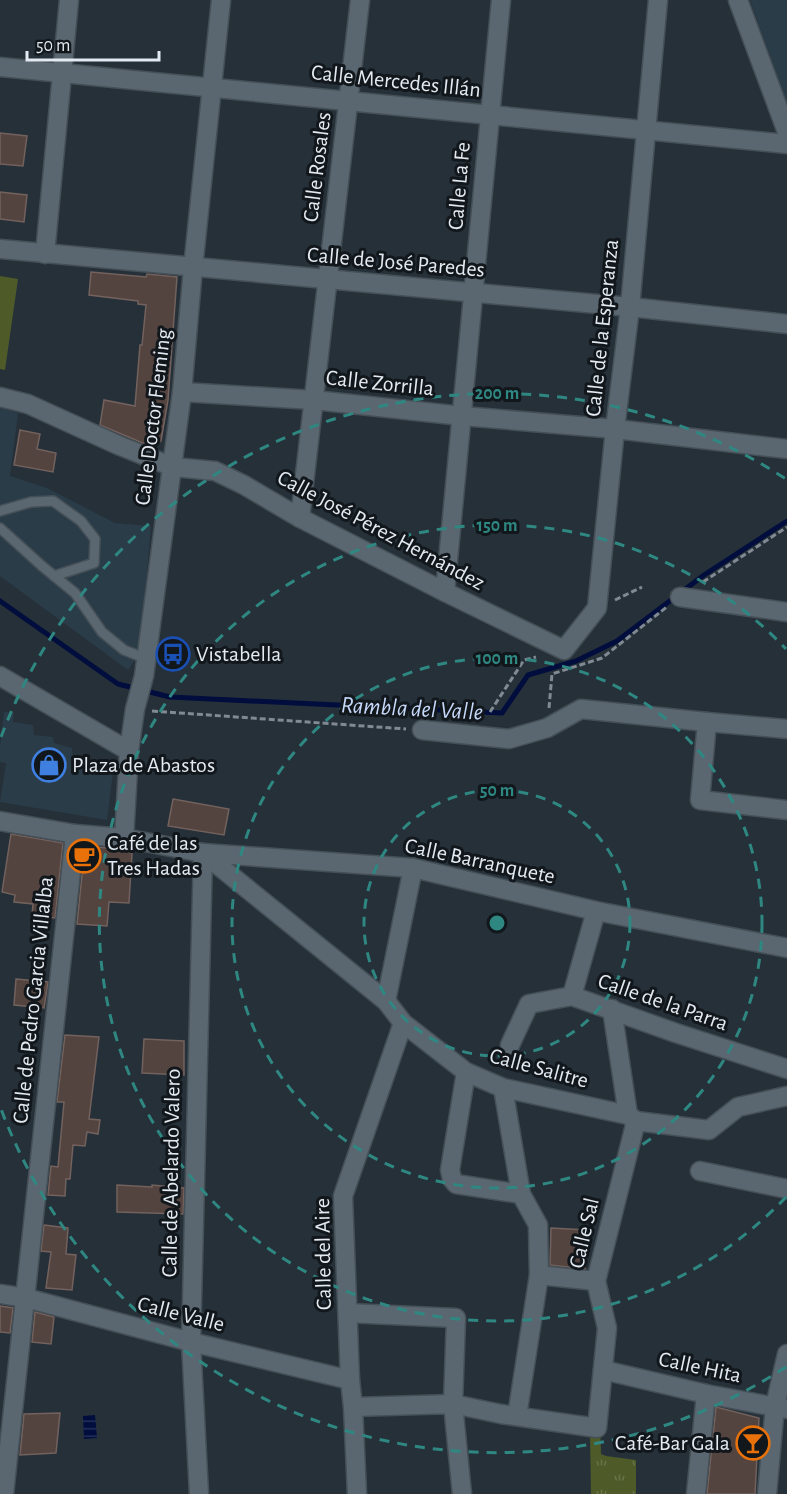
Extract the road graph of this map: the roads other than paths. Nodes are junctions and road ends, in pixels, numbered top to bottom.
1 (69, 0) edge
2 (221, 0) edge
3 (360, 0) edge
4 (501, 0) edge
5 (658, 0) edge
6 (738, 0) edge
7 (0, 67) edge
8 (62, 73) junction
9 (212, 88) junction
10 (349, 101) junction
11 (490, 115) junction
12 (646, 130) junction
13 (787, 132) edge
14 (787, 144) edge
15 (0, 249) edge
16 (45, 254) junction
17 (193, 268) junction
18 (328, 280) junction
19 (473, 293) junction
20 (630, 307) junction
21 (787, 324) edge
22 (182, 392) junction
23 (0, 397) edge
24 (314, 400) junction
25 (462, 416) junction
26 (615, 429) junction
27 (787, 449) edge
28 (173, 467) junction
29 (0, 511) edge
30 (300, 518) junction
31 (0, 528) edge
32 (54, 576) junction
33 (445, 592) junction
34 (680, 597) road end
35 (787, 612) edge
36 (564, 650) joint
37 (145, 668) junction
38 (0, 676) edge
39 (707, 722) junction
40 (787, 729) edge
41 (422, 730) road end
42 (129, 751) junction
43 (787, 810) edge
44 (0, 820) edge
45 (75, 834) junction
46 (124, 838) junction
47 (203, 853) junction
48 (412, 868) junction
49 (596, 911) junction
50 (787, 948) edge
51 (572, 996) junction
52 (386, 1001) junction
53 (612, 1009) junction
54 (403, 1023) junction
55 (510, 1045) dead end
56 (787, 1069) edge
57 (466, 1072) junction
58 (503, 1088) junction
59 (787, 1096) edge
60 (632, 1118) junction
61 (700, 1171) dead end
62 (787, 1189) edge
63 (521, 1194) junction
64 (539, 1275) junction
65 (596, 1281) junction
66 (0, 1294) edge
67 (26, 1298) junction
68 (348, 1313) junction
69 (191, 1342) junction
70 (787, 1354) edge
71 (603, 1370) junction
72 (350, 1380) junction
73 (706, 1394) junction
74 (453, 1404) junction
75 (353, 1407) junction
76 (781, 1408) edge
77 (517, 1416) junction
78 (4, 1494) edge
79 (200, 1494) edge
80 (357, 1494) edge
81 (462, 1494) edge
82 (696, 1494) edge
83 (767, 1494) edge

1 - 8 street
2 - 9 street, Calle Doctor Fleming
3 - 10 street, Calle Rosales
4 - 11 street, Calle La Fe
5 - 12 street, Calle de la Esperanza
6 - 13 street
7 - 8 street, Calle Mercedes Illán
8 - 9 street, Calle Mercedes Illán
8 - 16 street
9 - 10 street, Calle Mercedes Illán
9 - 17 street, Calle Doctor Fleming
10 - 11 street, Calle Mercedes Illán
10 - 18 street, Calle Rosales
11 - 12 street, Calle Mercedes Illán
11 - 19 street, Calle La Fe
12 - 14 street, Calle Mercedes Illán
12 - 20 street, Calle de la Esperanza
15 - 16 street, Calle de José Paredes
16 - 17 street, Calle de José Paredes
17 - 18 street, Calle de José Paredes
17 - 22 street, Calle Doctor Fleming
18 - 19 street, Calle de José Paredes
18 - 24 street, Calle Rosales
19 - 20 street, Calle de José Paredes
19 - 25 street, Calle La Fe
20 - 21 street, Calle de José Paredes
20 - 26 street, Calle de la Esperanza
22 - 24 street, Calle Zorrilla
22 - 28 street, Calle Doctor Fleming
23 - 28 street, Calle José Pérez Hernández
24 - 25 street, Calle Zorrilla
24 - 30 street, Calle Rosales
25 - 26 street, Calle Zorrilla
25 - 33 street, Calle La Fe
26 - 27 street, Calle Zorrilla
26 - 36 street, Calle de la Esperanza
28 - 30 street, Calle José Pérez Hernández
28 - 37 street, Calle Doctor Fleming
29 - 32 lane
30 - 33 street, Calle José Pérez Hernández
31 - 32 lane
32 - 37 lane
33 - 36 street, Calle José Pérez Hernández
34 - 35 street
37 - 42 street, Calle Doctor Fleming
38 - 42 street
39 - 40 street
39 - 41 street
39 - 43 street
42 - 46 street, Calle Doctor Fleming
44 - 45 street, Calle Barranquete
45 - 46 street, Calle Barranquete
45 - 67 street, Calle de Pedro Garcia Villalba
46 - 47 street, Calle Barranquete
47 - 48 street, Calle Barranquete
47 - 52 street, Calle Salitre
47 - 69 street, Calle de Abelardo Valero
48 - 49 street, Calle Barranquete
48 - 52 street
49 - 50 street, Calle Barranquete
49 - 51 street, Calle de la Parra
51 - 53 street, Calle de la Parra
51 - 55 street
52 - 54 street, Calle Salitre
53 - 56 street, Calle de la Parra
53 - 60 street, Calle Sal
54 - 57 street, Calle Salitre
54 - 68 street, Calle del Aire
57 - 58 street, Calle Salitre
57 - 63 street
58 - 60 street, Calle Salitre
58 - 63 street
59 - 60 street, Calle Salitre
60 - 65 street, Calle Sal
61 - 62 street
63 - 64 street
64 - 65 street
64 - 77 street
65 - 71 street, Calle Sal
66 - 67 street, Calle Valle
67 - 69 street, Calle Valle
67 - 78 street, Calle de Pedro Garcia Villalba
68 - 72 street, Calle del Aire
68 - 74 street
69 - 72 street, Calle Valle
69 - 79 street, Calle de Abelardo Valero
70 - 76 street
71 - 73 street, Calle Hita
71 - 77 street, Calle Sal
72 - 75 street, Calle del Aire
73 - 76 street, Calle Hita
73 - 82 street
74 - 75 street
74 - 77 street
74 - 81 street
75 - 80 street, Calle del Aire
76 - 83 street

